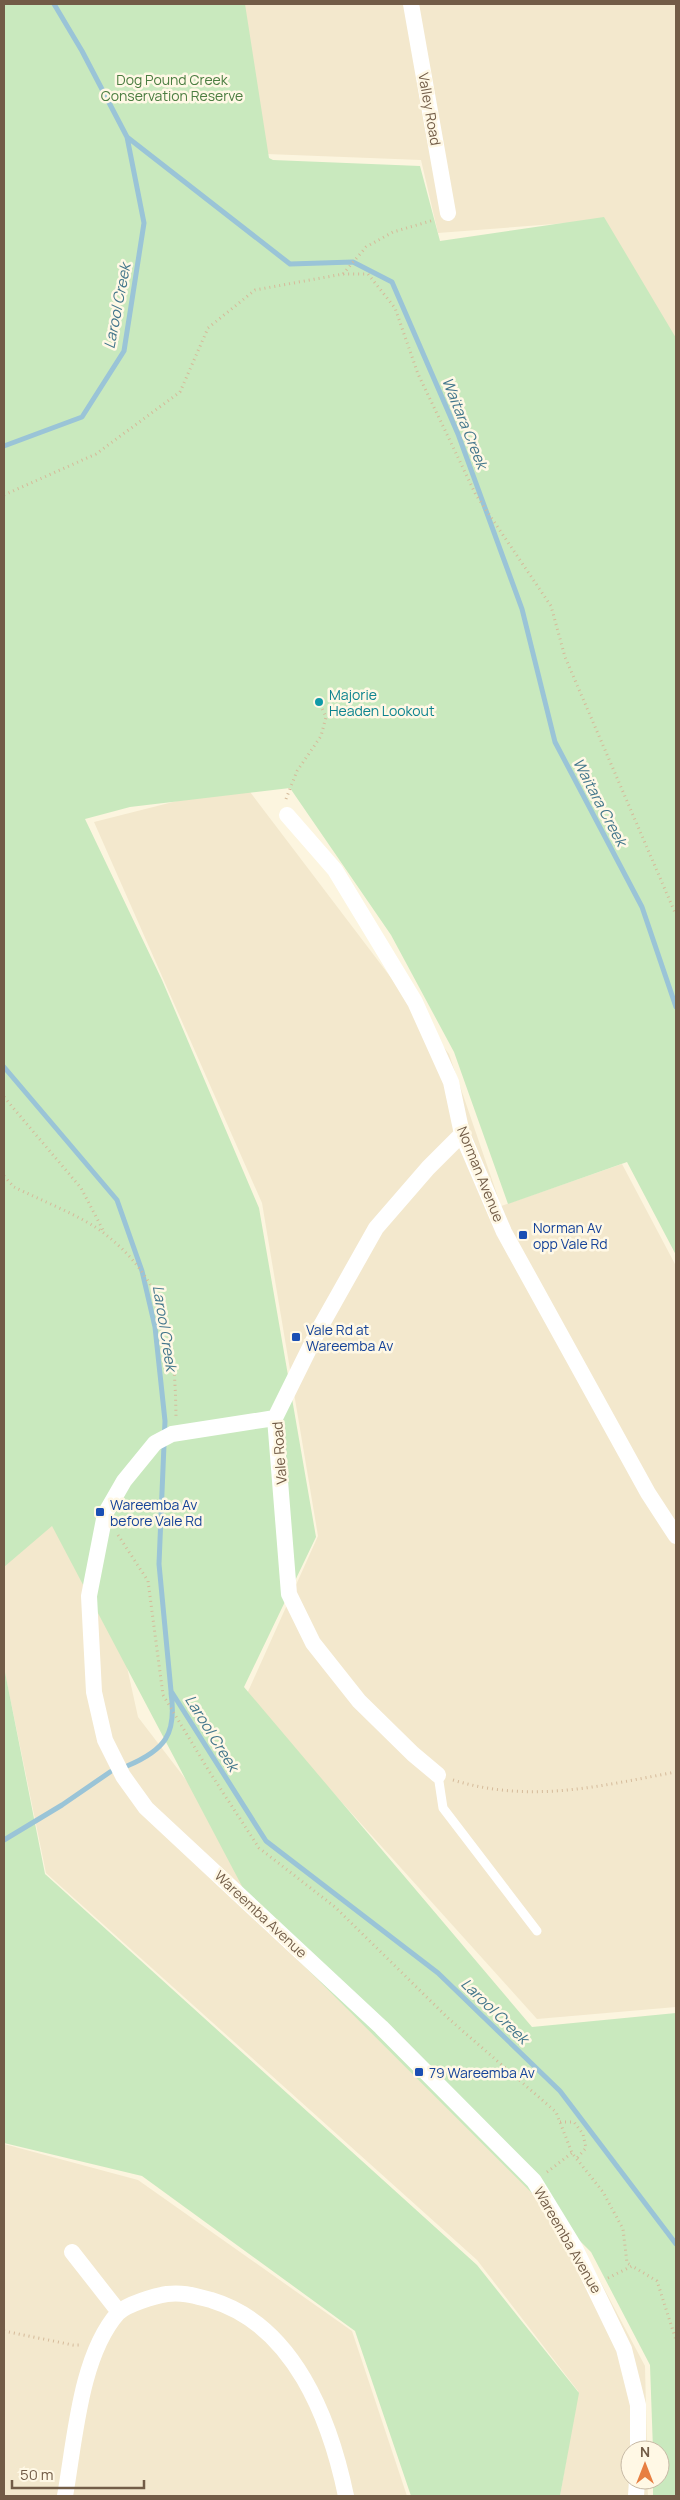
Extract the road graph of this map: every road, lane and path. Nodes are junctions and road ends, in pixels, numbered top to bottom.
1 (411, 4) edge
2 (448, 214) joint
3 (343, 274) junction
4 (4, 495) edge
5 (319, 702) dead end
6 (287, 816) joint
7 (676, 915) edge
8 (4, 1097) edge
9 (462, 1134) junction
10 (4, 1176) edge
11 (104, 1233) junction
12 (275, 1418) junction
13 (175, 1434) junction
14 (105, 1514) junction
15 (676, 1536) edge
16 (676, 1772) edge
17 (438, 1775) junction
18 (537, 1931) dead end
19 (560, 2122) junction
20 (572, 2154) junction
21 (576, 2159) junction
22 (534, 2181) junction
23 (72, 2252) dead end
24 (632, 2266) junction
25 (595, 2286) junction
26 (120, 2312) junction
27 (4, 2331) edge
28 (676, 2340) edge
29 (97, 2344) junction
30 (638, 2440) edge
31 (65, 2496) edge
32 (346, 2496) edge

1 - 2 street, Valley Road
2 - 3 path
3 - 4 path
3 - 7 path
5 - 6 path
6 - 9 street, Norman Avenue
8 - 11 path
9 - 12 street, Vale Road
9 - 15 street, Norman Avenue
10 - 11 path
11 - 13 path
12 - 13 street, Wareemba Avenue
12 - 17 street, Vale Road
13 - 14 street, Wareemba Avenue
14 - 19 path
14 - 22 street, Wareemba Avenue
16 - 17 path
17 - 18 lane
19 - 20 path
19 - 21 path
20 - 21 path
20 - 22 path
21 - 24 path
22 - 25 street, Wareemba Avenue
23 - 26 street
24 - 25 path
24 - 28 path
25 - 30 street, Wareemba Avenue
26 - 29 street
26 - 32 street
27 - 29 path
29 - 31 street

